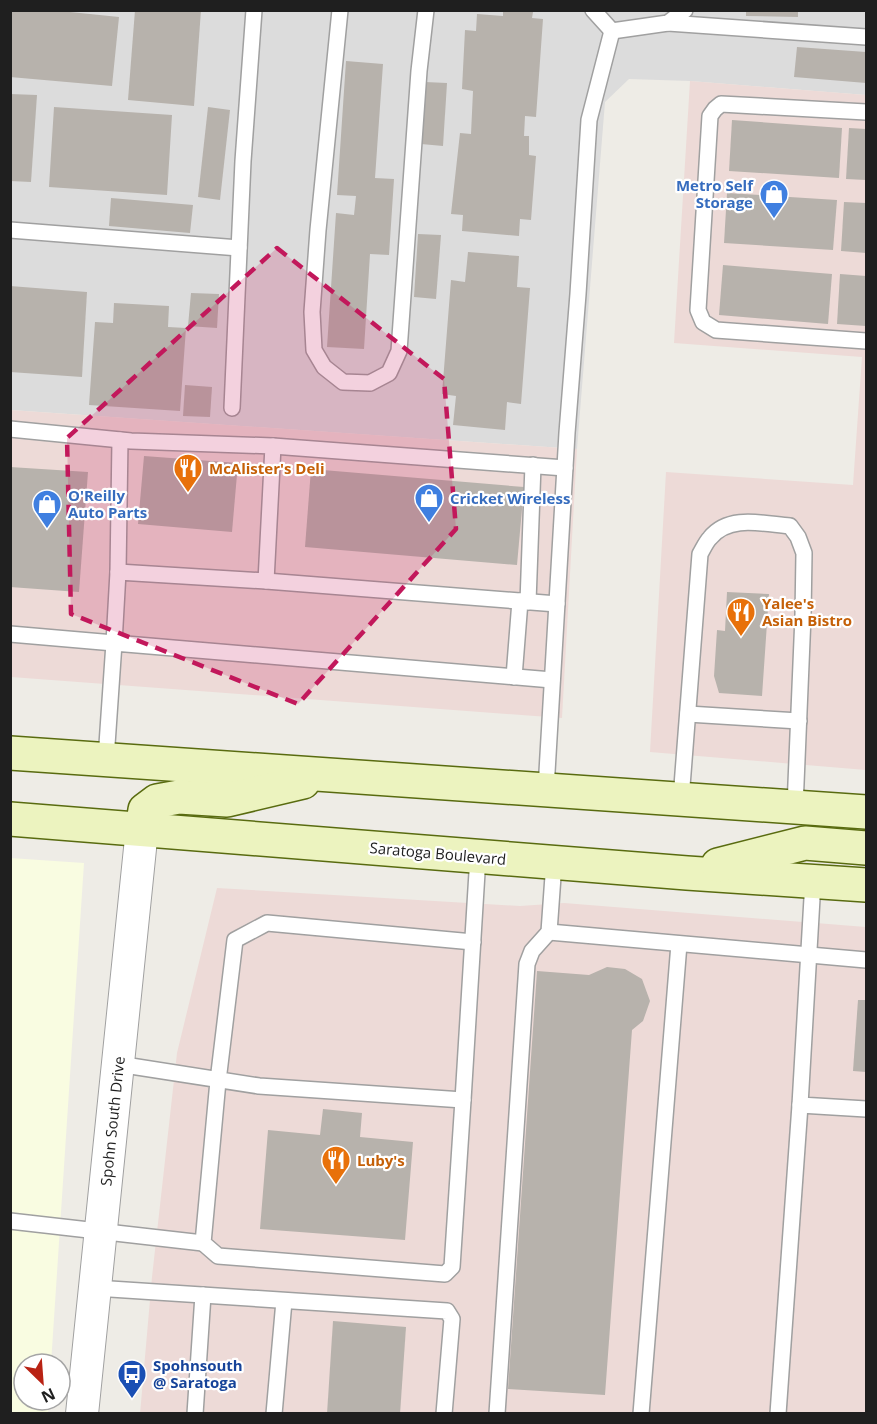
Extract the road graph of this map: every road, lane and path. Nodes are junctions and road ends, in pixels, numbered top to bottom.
1 (254, 10) edge
2 (340, 10) edge
3 (426, 10) edge
4 (593, 10) edge
5 (685, 10) edge
6 (668, 23) junction
7 (612, 31) junction
8 (867, 37) edge
9 (867, 112) edge
10 (10, 230) edge
11 (239, 248) junction
12 (867, 341) edge
13 (232, 408) dead end
14 (10, 429) edge
15 (120, 440) junction
16 (273, 447) junction
17 (532, 465) junction
18 (565, 468) junction
19 (118, 572) junction
20 (266, 581) junction
21 (524, 601) junction
22 (557, 604) junction
23 (10, 634) edge
24 (114, 643) junction
25 (514, 677) junction
26 (552, 680) junction
27 (688, 714) junction
28 (799, 721) junction
29 (10, 753) edge
30 (106, 759) junction
31 (337, 775) junction
32 (546, 789) junction
33 (681, 799) junction
34 (795, 807) junction
35 (867, 812) edge
36 (10, 819) edge
37 (142, 829) junction
38 (867, 848) edge
39 (478, 856) junction
40 (555, 862) junction
41 (687, 873) junction
42 (813, 881) junction
43 (867, 885) edge
44 (549, 932) junction
45 (473, 942) junction
46 (679, 944) junction
47 (808, 956) junction
48 (867, 960) edge
49 (118, 1064) junction
50 (219, 1081) junction
51 (463, 1100) junction
52 (800, 1105) junction
53 (867, 1109) edge
54 (10, 1221) edge
55 (100, 1232) junction
56 (203, 1243) junction
57 (95, 1288) junction
58 (203, 1295) junction
59 (284, 1300) junction
60 (82, 1413) edge
61 (195, 1413) edge
62 (274, 1413) edge
63 (444, 1413) edge
64 (497, 1413) edge
65 (641, 1413) edge
66 (778, 1413) edge

1 - 11 lane
2 - 3 lane
4 - 7 lane
5 - 6 lane
6 - 7 lane
6 - 8 lane
7 - 18 lane
9 - 12 lane
10 - 11 lane
11 - 13 lane
14 - 15 lane
15 - 16 lane
15 - 19 lane
16 - 17 lane
16 - 20 lane
17 - 18 lane
17 - 21 lane
18 - 22 lane
19 - 20 lane
19 - 24 lane
20 - 21 lane
21 - 22 lane
21 - 25 lane
22 - 26 lane
23 - 24 lane
24 - 25 lane
24 - 30 lane
25 - 26 lane
26 - 32 lane
27 - 28 lane
27 - 28 lane
27 - 33 lane
28 - 34 lane
29 - 30 main road
30 - 31 main road
31 - 32 main road
31 - 37 main road
32 - 33 main road
33 - 34 main road
34 - 35 main road
36 - 37 main road, Saratoga Boulevard
37 - 39 main road, Saratoga Boulevard
37 - 49 street, Spohn South Drive
38 - 41 main road
39 - 40 main road, Saratoga Boulevard
39 - 45 lane
40 - 41 main road, Saratoga Boulevard
40 - 44 lane
41 - 42 main road, Saratoga Boulevard
42 - 43 main road, Saratoga Boulevard
42 - 47 lane
44 - 46 lane
44 - 64 lane
45 - 50 lane
45 - 51 lane
46 - 47 lane
46 - 65 lane
47 - 48 lane
47 - 52 lane
49 - 50 lane
49 - 55 street, Spohn South Drive
50 - 51 lane
50 - 56 lane
51 - 56 lane
52 - 53 lane
52 - 66 lane
54 - 55 lane
55 - 56 lane
55 - 57 street, Spohn South Drive
57 - 58 lane
57 - 60 street, Spohn South Drive
58 - 59 lane
58 - 61 lane
59 - 62 lane
59 - 63 lane

